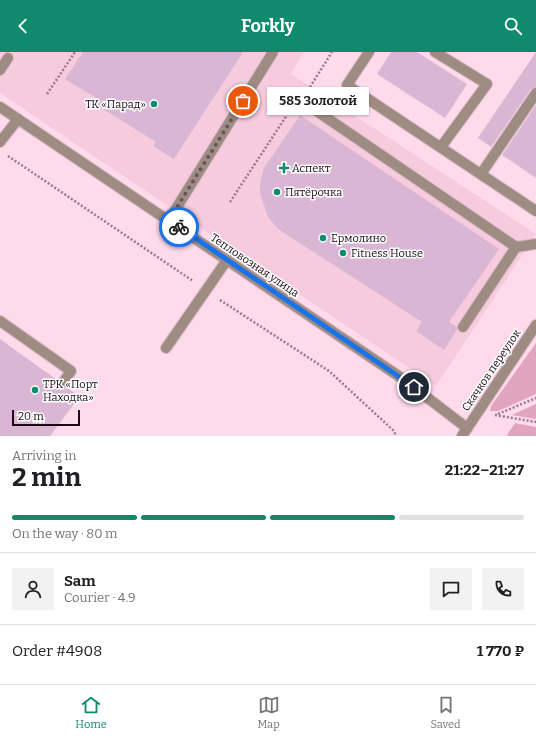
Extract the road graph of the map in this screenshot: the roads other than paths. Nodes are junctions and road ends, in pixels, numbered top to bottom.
1 (273, 52) edge
2 (369, 52) edge
3 (435, 52) edge
4 (8, 58) dead end
5 (0, 70) edge
6 (536, 93) edge
7 (302, 101) road end
8 (0, 107) edge
9 (18, 118) junction
10 (0, 142) edge
11 (441, 147) junction
12 (481, 174) junction
13 (536, 211) edge
14 (169, 220) junction
15 (536, 244) edge
16 (516, 247) junction
17 (227, 260) junction
18 (0, 320) edge
19 (536, 325) edge
20 (463, 327) dead end
21 (166, 348) dead end
22 (62, 384) dead end
23 (464, 432) edge

1 - 14 street
2 - 11 street
3 - 11 street
4 - 5 street
6 - 12 street
7 - 16 street
8 - 9 street, Тепловозная улица
9 - 10 street
9 - 14 street, Тепловозная улица
11 - 12 street
12 - 13 street
14 - 17 street, Тепловозная улица
15 - 16 street
16 - 20 street
17 - 21 street
17 - 23 street, Тепловозная улица
18 - 22 street
19 - 23 street, Скачков переулок

